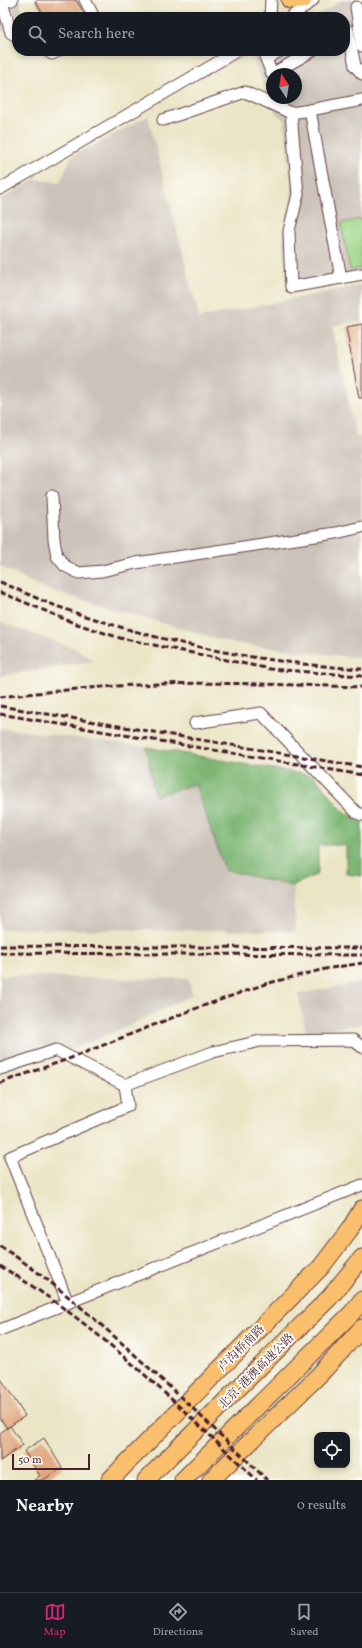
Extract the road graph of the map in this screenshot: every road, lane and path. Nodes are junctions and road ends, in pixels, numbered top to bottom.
1 (85, 0) edge
2 (271, 0) edge
3 (290, 0) edge
4 (303, 0) edge
5 (313, 0) edge
6 (5, 2) edge
7 (356, 7) dead end
8 (91, 12) edge
9 (270, 12) edge
10 (297, 12) edge
11 (12, 34) edge
12 (350, 40) edge
13 (362, 46) edge
14 (228, 56) edge
15 (271, 56) edge
16 (303, 56) edge
17 (270, 68) edge
18 (282, 68) edge
19 (362, 74) edge
20 (362, 100) edge
21 (310, 110) junction
22 (291, 113) junction
23 (163, 120) dead end
24 (0, 189) edge
25 (362, 274) edge
26 (341, 278) junction
27 (52, 496) dead end
28 (362, 527) edge
29 (195, 723) dead end
30 (362, 815) edge
31 (362, 1047) edge
32 (0, 1069) edge
33 (125, 1085) junction
34 (362, 1185) edge
35 (362, 1209) edge
36 (362, 1258) edge
37 (362, 1300) edge
38 (68, 1303) junction
39 (362, 1328) edge
40 (0, 1330) edge
41 (110, 1480) edge
42 (146, 1480) edge
43 (183, 1480) edge
44 (211, 1480) edge

1 - 8 street
2 - 9 street
3 - 4 highway
5 - 10 street
6 - 11 street
7 - 13 street
12 - 19 street
14 - 24 street
15 - 17 street
16 - 18 street
20 - 21 street
21 - 22 street
21 - 26 street
22 - 23 street
22 - 26 street
25 - 26 street
27 - 28 street
29 - 30 street
31 - 33 street
32 - 33 street
33 - 38 street
34 - 38 street
35 - 41 highway, 卢沟桥南路
36 - 42 highway, 北京-港澳高速公路
37 - 43 highway
38 - 40 street
39 - 44 highway

